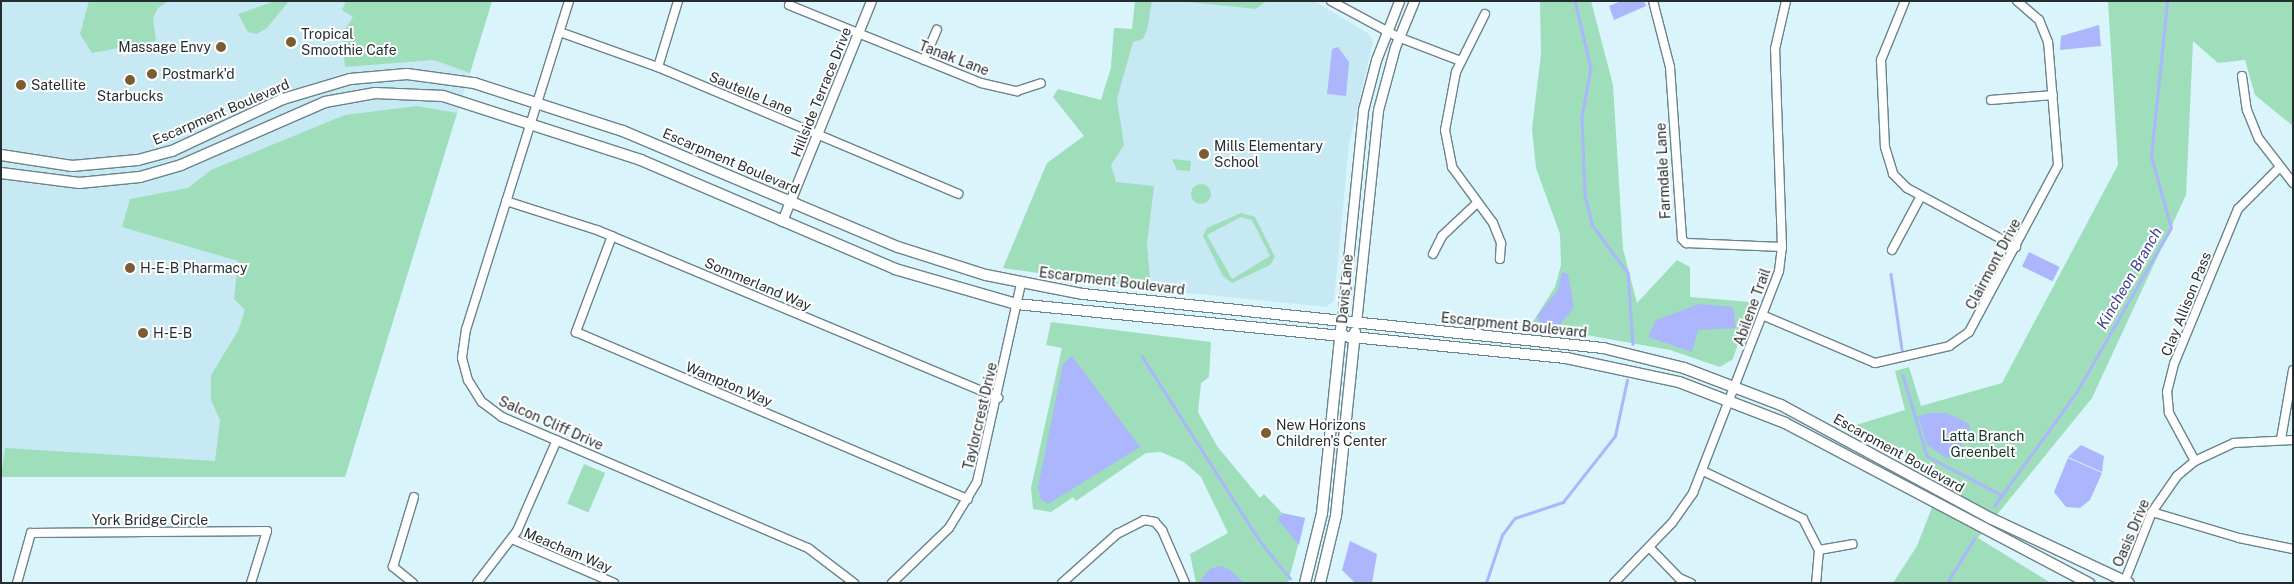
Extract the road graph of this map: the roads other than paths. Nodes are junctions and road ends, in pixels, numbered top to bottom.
1 (569, 1) edge
2 (678, 1) edge
3 (871, 1) edge
4 (1331, 1) edge
5 (1399, 1) edge
6 (1414, 1) edge
7 (1652, 1) edge
8 (1786, 1) edge
9 (1905, 1) edge
10 (2017, 1) edge
11 (788, 5) dead end
12 (1485, 14) dead end
13 (937, 30) dead end
14 (1386, 31) junction
15 (560, 32) junction
16 (860, 34) junction
17 (1398, 37) junction
18 (924, 60) junction
19 (1461, 61) junction
20 (658, 66) junction
21 (2242, 76) dead end
22 (1040, 84) dead end
23 (2053, 95) junction
24 (1991, 100) dead end
25 (537, 102) junction
26 (268, 106) junction
27 (275, 122) junction
28 (530, 124) junction
29 (817, 135) junction
30 (1, 155) edge
31 (88, 166) junction
32 (101, 166) junction
33 (2278, 169) junction
34 (1, 173) edge
35 (102, 182) junction
36 (90, 183) junction
37 (2293, 183) edge
38 (958, 194) dead end
39 (1921, 196) junction
40 (791, 200) junction
41 (506, 201) junction
42 (1477, 203) junction
43 (782, 221) junction
44 (612, 236) junction
45 (1782, 247) junction
46 (2016, 247) junction
47 (1892, 250) dead end
48 (1434, 254) dead end
49 (1500, 259) dead end
50 (1021, 283) junction
51 (1016, 304) junction
52 (1762, 315) junction
53 (1342, 321) junction
54 (1356, 323) junction
55 (1340, 336) junction
56 (1354, 337) junction
57 (1544, 341) junction
58 (1542, 355) junction
59 (2293, 370) edge
60 (1735, 386) junction
61 (998, 398) junction
62 (1730, 400) junction
63 (2281, 439) junction
64 (556, 440) junction
65 (2293, 440) edge
66 (2194, 461) junction
67 (1703, 471) junction
68 (414, 497) dead end
69 (968, 499) junction
70 (2152, 512) junction
71 (512, 539) junction
72 (1852, 544) dead end
73 (1649, 547) junction
74 (2293, 549) edge
75 (1819, 550) junction
76 (2126, 582) edge
77 (17, 583) edge
78 (251, 583) edge
79 (413, 583) edge
80 (477, 583) edge
81 (614, 583) edge
82 (854, 583) edge
83 (892, 583) edge
84 (1062, 583) edge
85 (1185, 583) edge
86 (1305, 583) edge
87 (1320, 583) edge
88 (1614, 583) edge
89 (1691, 583) edge
90 (1816, 583) edge
91 (2089, 583) edge

1 - 15 street, Salcon Cliff Drive
2 - 20 street
3 - 16 street, Hillside Terrace Drive
4 - 14 street
5 - 14 street, Davis Lane
6 - 17 street, Davis Lane
7 - 45 street, Farmdale Lane
8 - 45 street, Abilene Trail
9 - 39 street
10 - 23 street, Clairmont Drive
11 - 16 street, Tanak Lane
12 - 19 street
13 - 18 street
14 - 17 street
14 - 53 street, Davis Lane
15 - 20 street, Sautelle Lane
15 - 25 street, Salcon Cliff Drive
16 - 18 street, Tanak Lane
16 - 29 street, Hillside Terrace Drive
17 - 19 street
17 - 54 street, Davis Lane
18 - 22 street, Tanak Lane
19 - 42 street
20 - 29 street, Sautelle Lane
21 - 33 street
23 - 24 street
23 - 46 street, Clairmont Drive
25 - 26 main road, Escarpment Boulevard
25 - 28 street, Salcon Cliff Drive
25 - 40 main road, Escarpment Boulevard
26 - 27 main road
26 - 32 main road, Escarpment Boulevard
27 - 28 main road, Escarpment Boulevard
27 - 35 main road, Escarpment Boulevard
28 - 41 street, Salcon Cliff Drive
28 - 43 main road, Escarpment Boulevard
29 - 38 street, Sautelle Lane
29 - 40 street, Hillside Terrace Drive
30 - 31 main road, Escarpment Boulevard
31 - 32 main road, Escarpment Boulevard
31 - 36 main road
32 - 35 main road
33 - 37 street
33 - 66 street, Clay Allison Pass
34 - 36 main road, Escarpment Boulevard
35 - 36 main road, Escarpment Boulevard
39 - 46 street
39 - 47 street
40 - 43 street, Hillside Terrace Drive
40 - 50 main road, Escarpment Boulevard
41 - 44 street, Sommerland Way
41 - 64 street, Salcon Cliff Drive
42 - 48 street
42 - 49 street
43 - 51 main road, Escarpment Boulevard
44 - 61 street, Sommerland Way
44 - 69 street, Wampton Way
45 - 52 street, Abilene Trail
46 - 52 street, Clairmont Drive
50 - 51 street, Taylorcrest Drive
50 - 53 main road, Escarpment Boulevard
51 - 55 main road, Escarpment Boulevard
51 - 61 street, Taylorcrest Drive
52 - 60 street, Abilene Trail
53 - 54 main road, Escarpment Boulevard
53 - 55 main road, Davis Lane
54 - 56 main road, Davis Lane
54 - 57 main road, Escarpment Boulevard
55 - 56 main road, Escarpment Boulevard
55 - 86 main road, Davis Lane
56 - 58 main road, Escarpment Boulevard
56 - 87 main road, Davis Lane
57 - 58 main road
57 - 60 main road, Escarpment Boulevard
58 - 62 main road, Escarpment Boulevard
59 - 63 street
60 - 62 street, Abilene Trail
60 - 76 main road, Escarpment Boulevard
61 - 69 street, Taylorcrest Drive
62 - 67 street, Abilene Trail
62 - 91 main road, Escarpment Boulevard
63 - 65 street, Oasis Drive
63 - 66 street, Oasis Drive
64 - 71 street
64 - 82 street, Salcon Cliff Drive
66 - 70 street, Oasis Drive
67 - 73 street, Abilene Trail
67 - 75 street
68 - 79 street
69 - 83 street, Taylorcrest Drive
70 - 74 street
70 - 76 street, Oasis Drive
71 - 80 street
71 - 81 street, Meacham Way
72 - 75 street
73 - 88 street, Abilene Trail
73 - 89 street
75 - 90 street
77 - 78 street, York Bridge Circle
84 - 85 street

